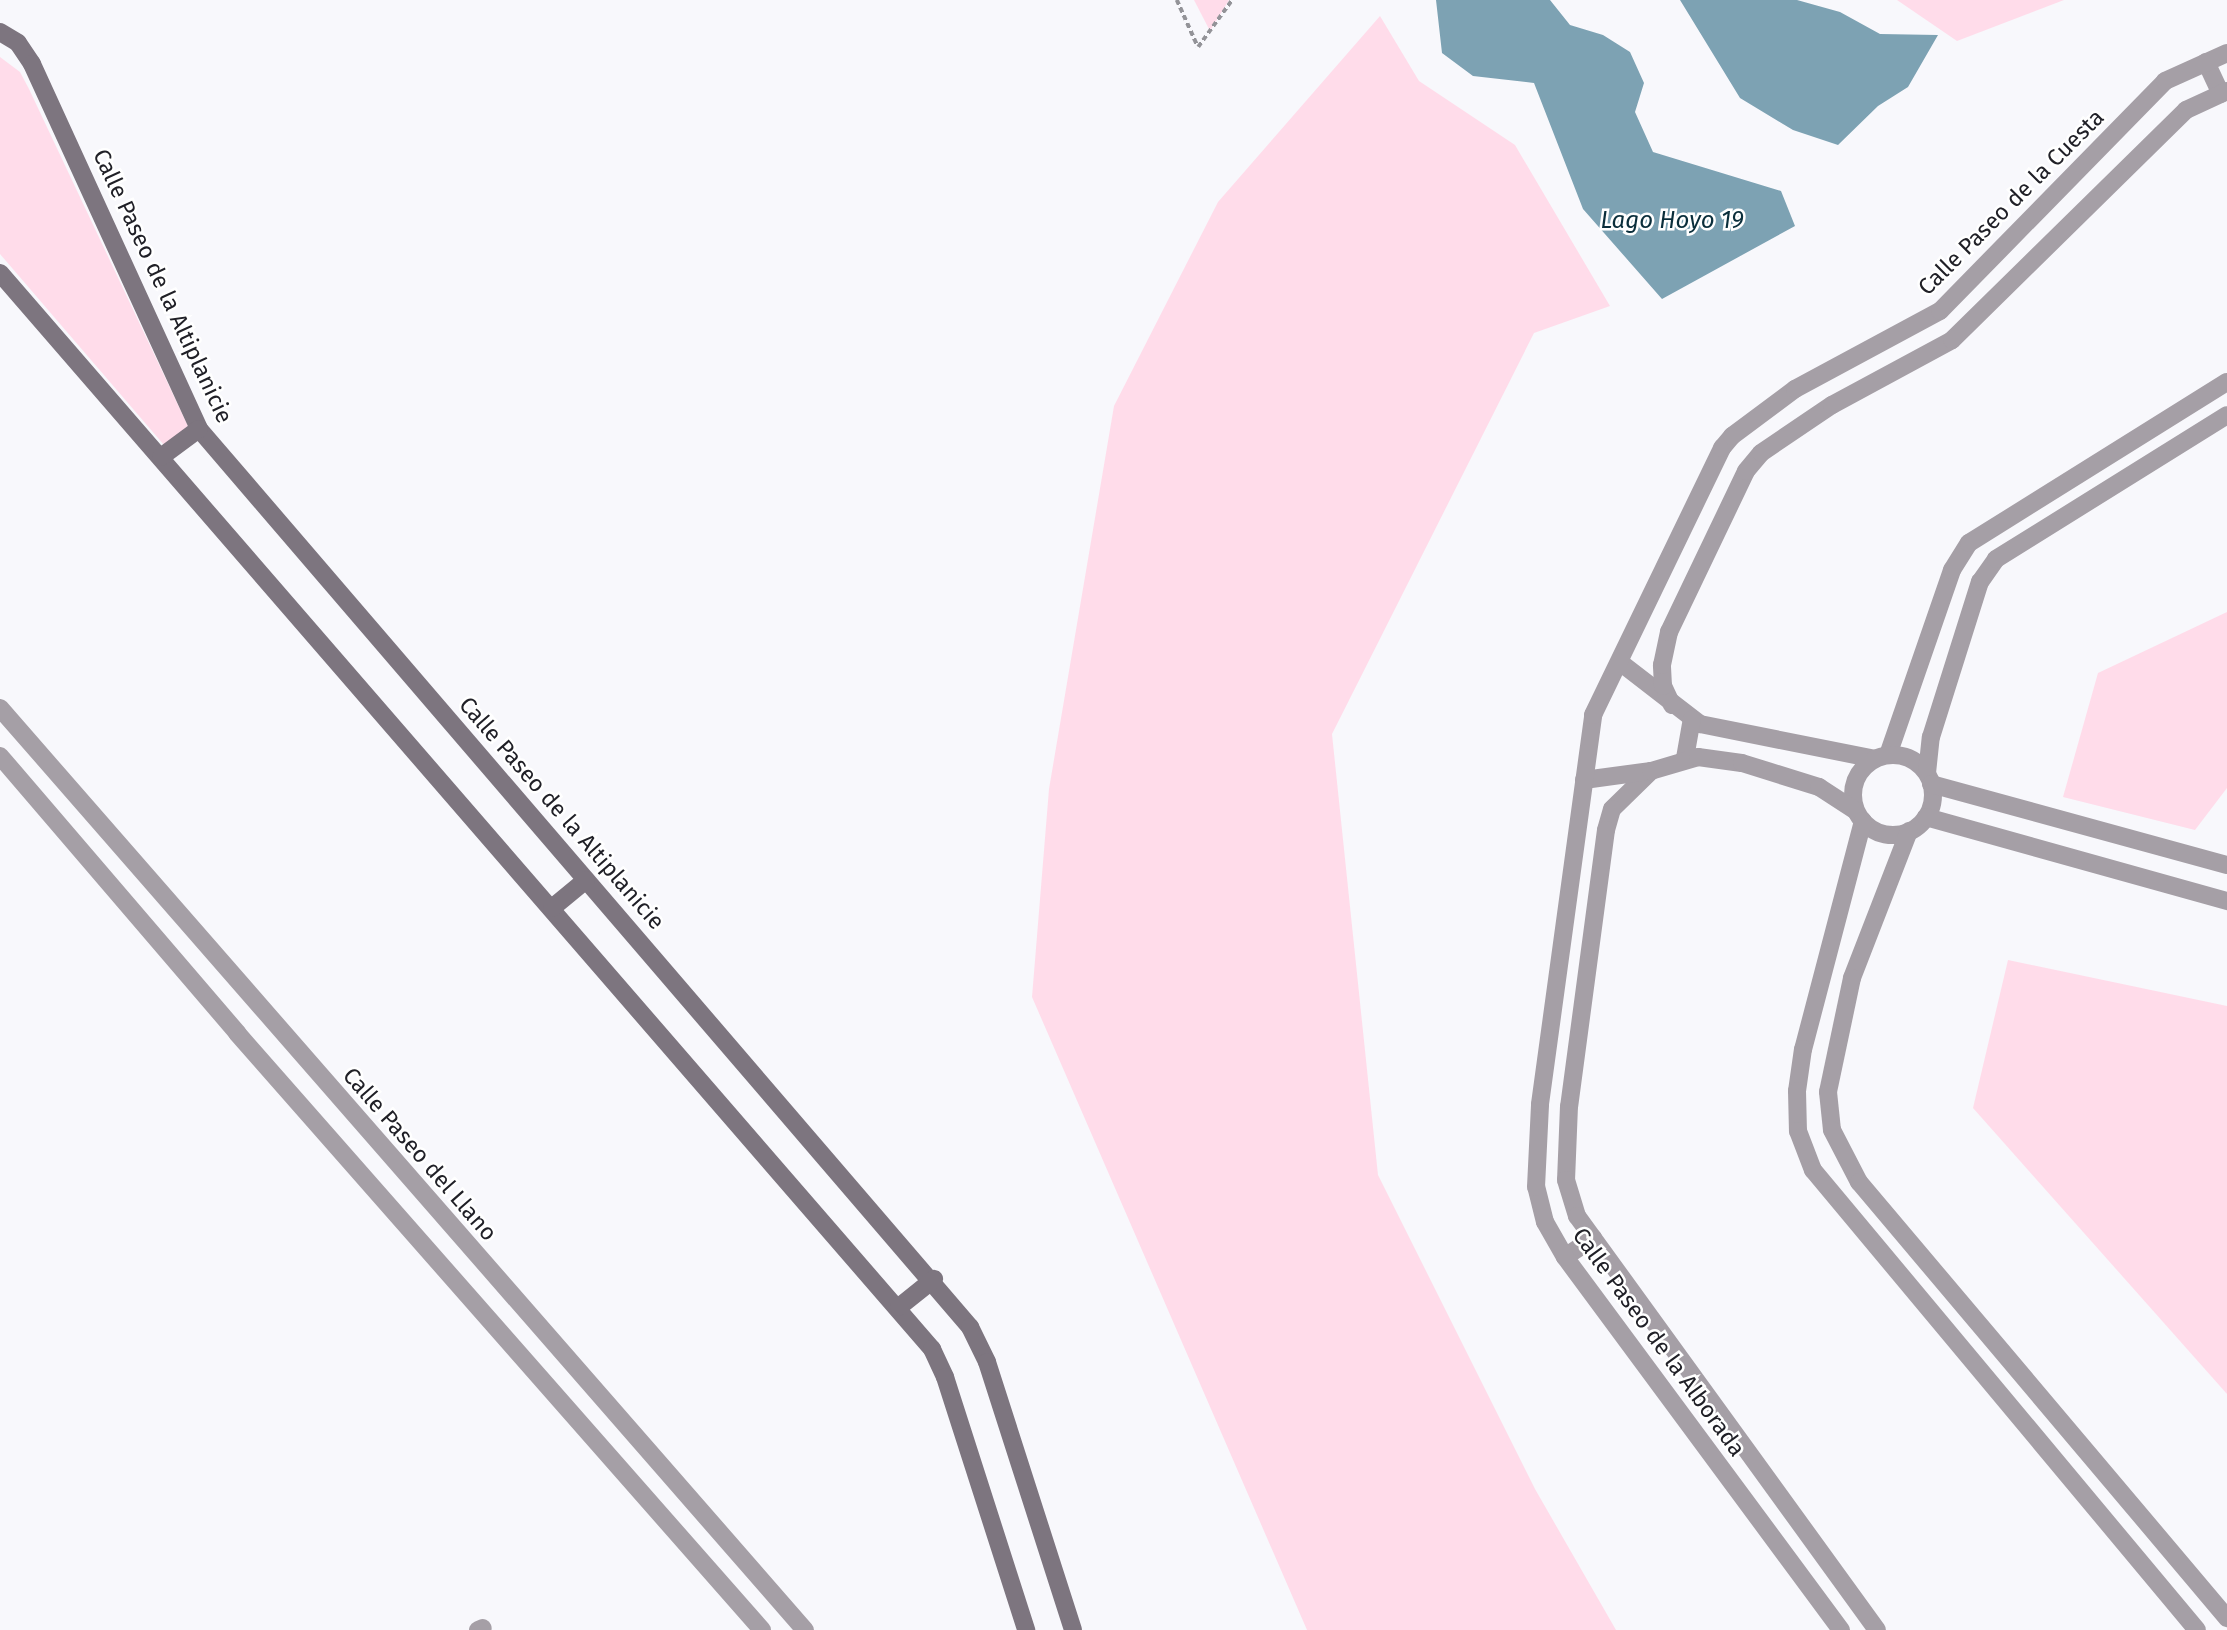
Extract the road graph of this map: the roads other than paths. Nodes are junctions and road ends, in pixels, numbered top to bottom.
1 (0, 32) edge
2 (2227, 53) edge
3 (2206, 62) junction
4 (2224, 92) edge
5 (0, 273) edge
6 (1844, 363) junction
7 (2227, 382) edge
8 (1858, 391) junction
9 (2227, 415) edge
10 (199, 429) junction
11 (162, 457) junction
12 (1621, 663) junction
13 (1672, 705) junction
14 (0, 708) edge
15 (1593, 715) joint
16 (1692, 720) junction
17 (0, 756) edge
18 (1882, 757) junction
19 (1685, 758) junction
20 (1651, 771) junction
21 (1929, 779) junction
22 (1584, 780) junction
23 (1859, 816) junction
24 (1926, 817) junction
25 (1909, 831) junction
26 (2227, 865) edge
27 (586, 880) junction
28 (2227, 901) edge
29 (552, 908) junction
30 (260, 1010) junction
31 (237, 1033) junction
32 (1593, 1238) junction
33 (1922, 1256) junction
34 (1565, 1257) junction
35 (1900, 1273) junction
36 (934, 1279) junction
37 (899, 1307) junction
38 (670, 1475) junction
39 (646, 1494) junction
40 (2227, 1618) edge
41 (1868, 1627) edge
42 (762, 1630) edge
43 (805, 1630) edge
44 (1026, 1630) edge
45 (1073, 1630) edge
46 (1841, 1630) edge
47 (2197, 1630) edge

1 - 10 street, Calle Paseo de la Altiplanicie
2 - 3 street, Calle Paseo de la Cuesta
3 - 4 street
3 - 6 street, Calle Paseo de la Cuesta
4 - 8 street
5 - 11 street
6 - 8 street
6 - 12 street, Calle Paseo de la Cuesta
7 - 18 street
8 - 13 street
9 - 21 street
10 - 11 street
10 - 27 street, Calle Paseo de la Altiplanicie
11 - 29 street
12 - 13 street
12 - 15 street, Calle Paseo de la Cuesta
13 - 16 street
14 - 30 street, Calle Paseo del Llano
15 - 22 street, Calle Paseo de la Alborada
16 - 18 street
16 - 19 street
17 - 31 street
18 - 21 street
18 - 23 street
19 - 20 street
19 - 23 street
20 - 22 street
20 - 32 street, Calle Paseo de la Alborada
21 - 24 street
21 - 26 street
22 - 34 street, Calle Paseo de la Alborada
23 - 25 street
23 - 35 street
24 - 25 street
24 - 28 street
25 - 33 street
27 - 29 street
27 - 36 street, Calle Paseo de la Altiplanicie
29 - 37 street
30 - 31 street
30 - 38 street, Calle Paseo del Llano
31 - 39 street
32 - 34 street
32 - 41 street, Calle Paseo de la Alborada
33 - 35 street
33 - 40 street
34 - 46 street, Calle Paseo de la Alborada
35 - 47 street
36 - 37 street
36 - 45 street, Calle Paseo de la Altiplanicie
37 - 44 street
38 - 39 street
38 - 43 street, Calle Paseo del Llano
39 - 42 street

